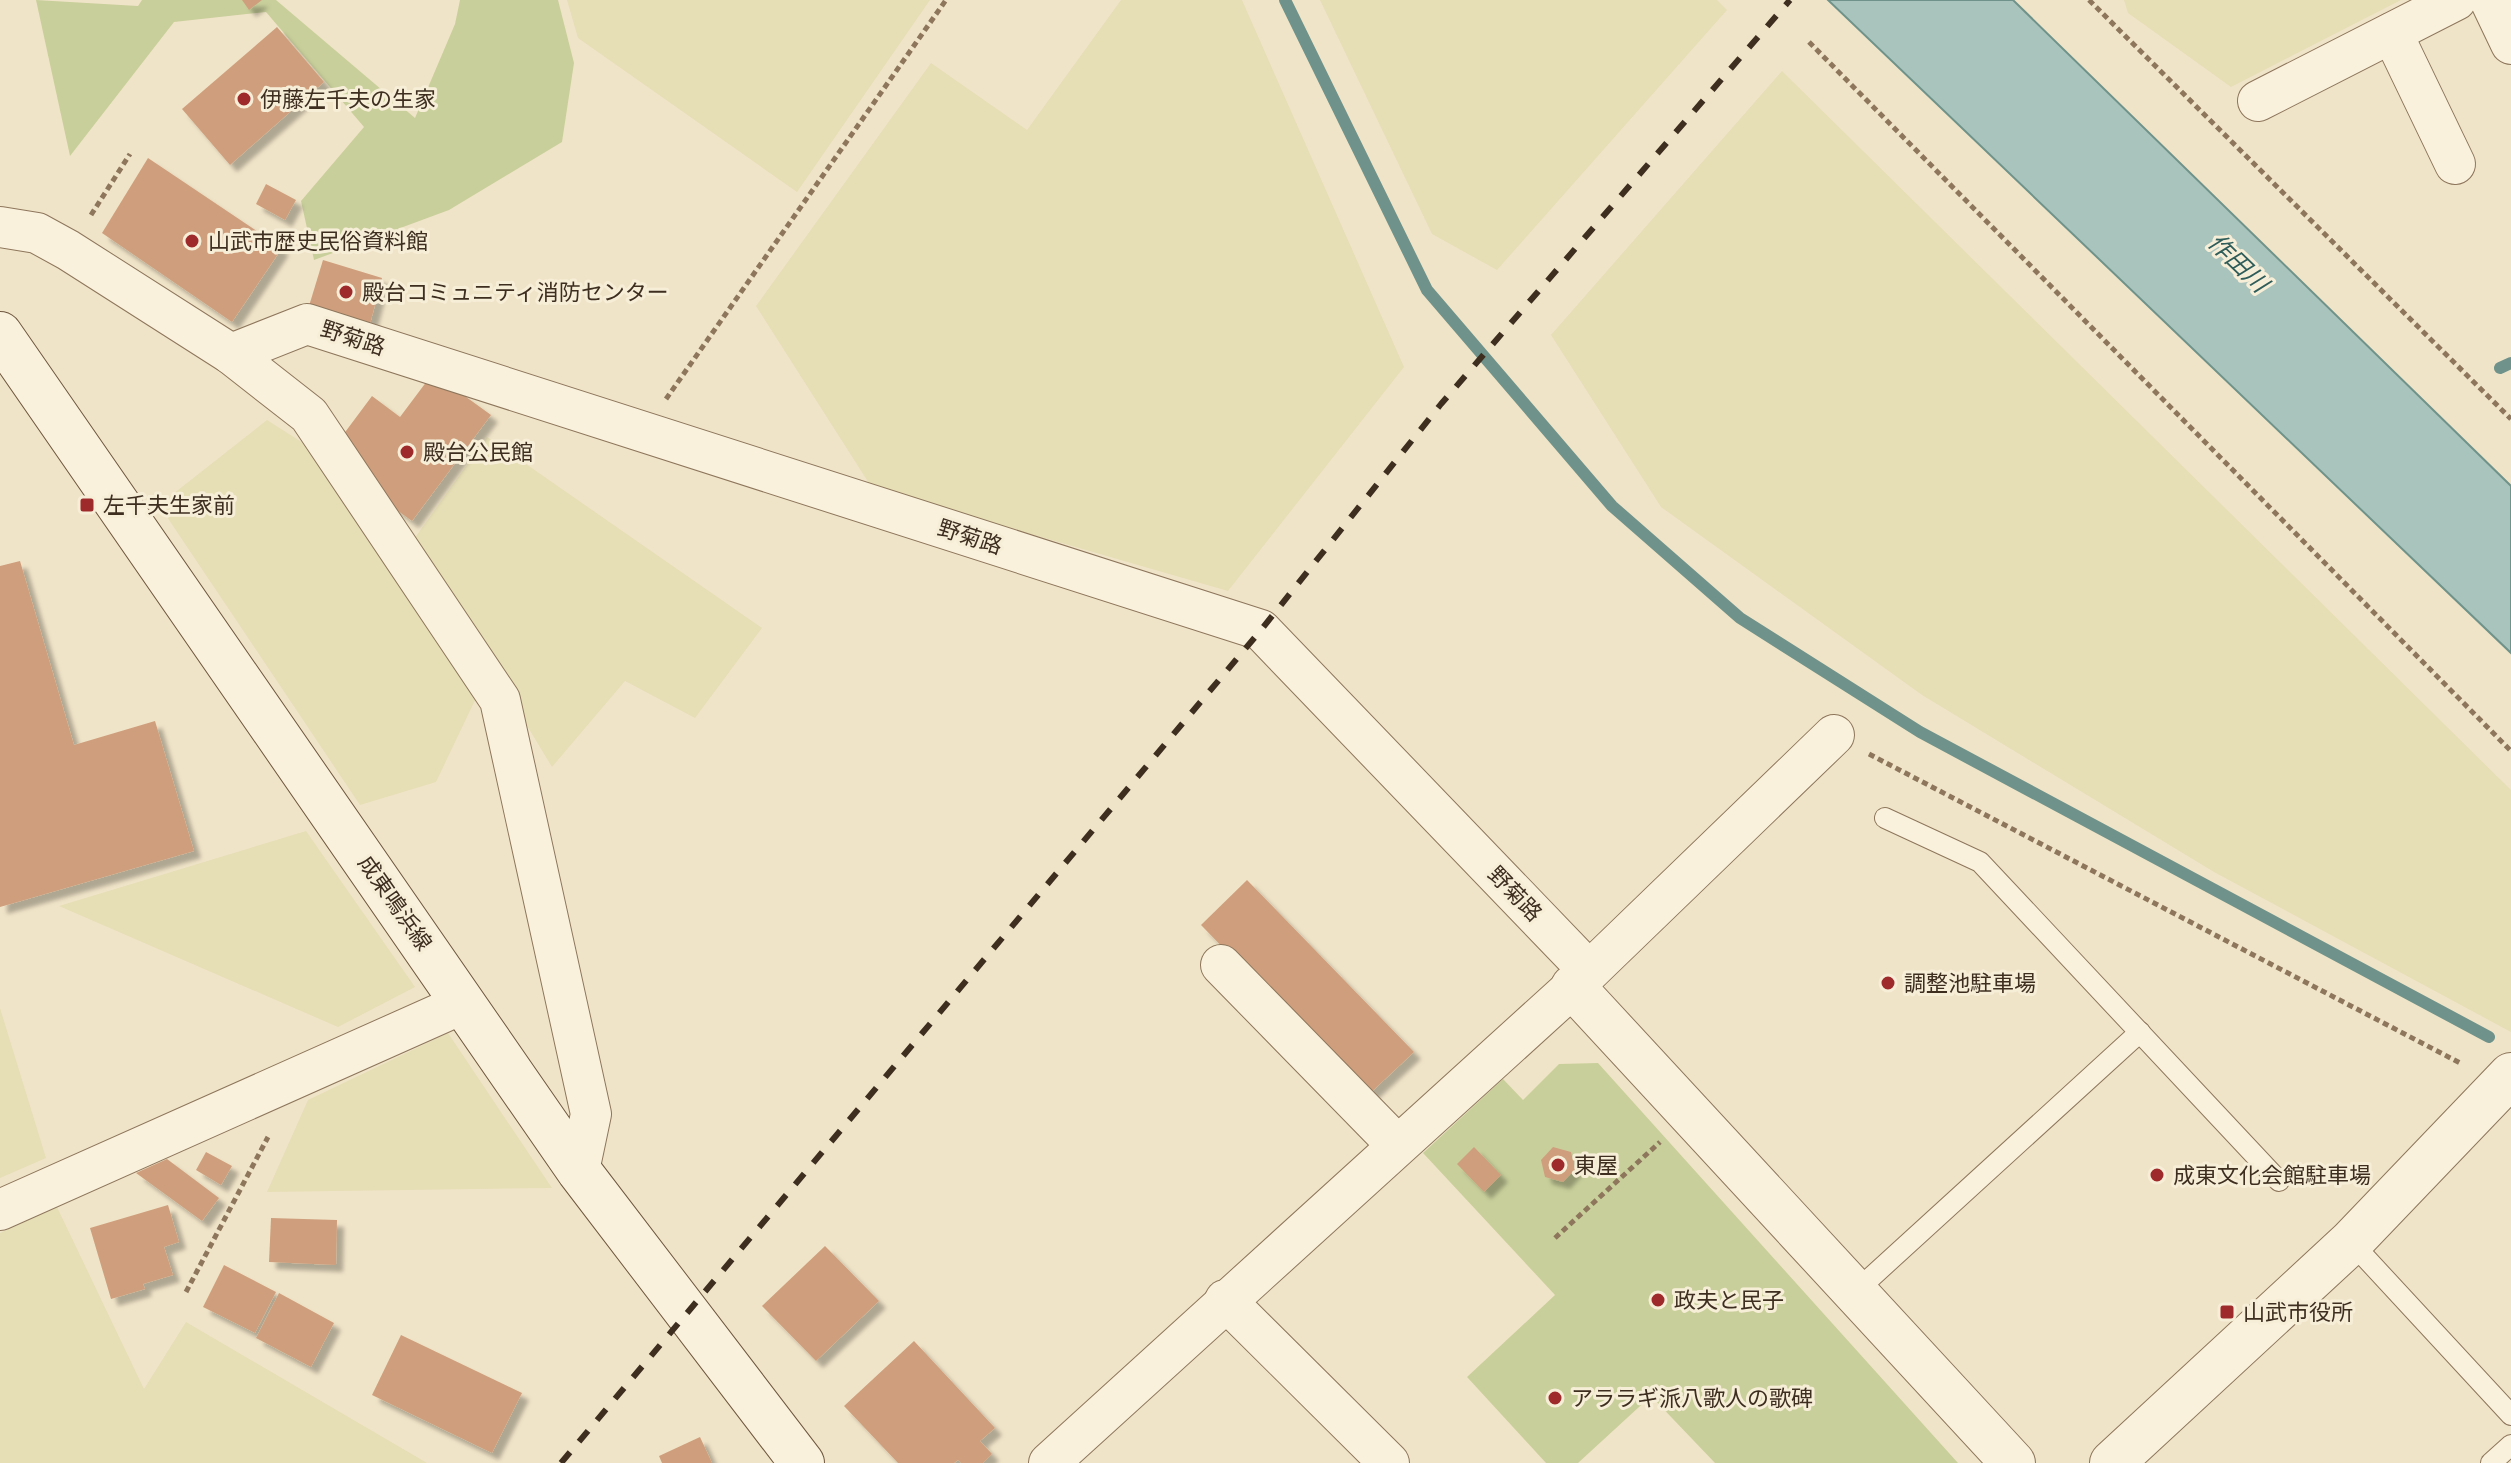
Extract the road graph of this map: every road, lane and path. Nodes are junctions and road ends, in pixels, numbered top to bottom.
1 (946, 0) edge
2 (2089, 0) edge
3 (2456, 0) edge
4 (2490, 0) edge
5 (2392, 33) junction
6 (1809, 42) dead end
7 (2511, 44) edge
8 (2258, 101) dead end
9 (130, 154) dead end
10 (2455, 164) dead end
11 (0, 227) edge
12 (68, 250) junction
13 (0, 334) edge
14 (231, 354) junction
15 (2511, 419) edge
16 (643, 431) junction
17 (1834, 735) joint
18 (2511, 751) edge
19 (1885, 818) dead end
20 (1221, 965) dead end
21 (1581, 979) junction
22 (464, 1003) junction
23 (2140, 1032) junction
24 (298, 1079) junction
25 (2507, 1080) edge
26 (1690, 1114) junction
27 (1396, 1144) junction
28 (579, 1171) junction
29 (2279, 1181) dead end
30 (0, 1210) edge
31 (1555, 1238) dead end
32 (2351, 1242) junction
33 (186, 1292) dead end
34 (1855, 1292) junction
35 (1225, 1300) junction
36 (2511, 1415) edge
37 (2511, 1445) edge
38 (802, 1463) edge
39 (1049, 1463) edge
40 (1389, 1463) edge
41 (2013, 1463) edge
42 (2112, 1463) edge
43 (2491, 1463) edge

1 - 16 path
2 - 15 path
3 - 5 street
4 - 7 street
5 - 8 street
5 - 10 street
6 - 18 path
9 - 12 path
11 - 12 street
12 - 14 street
13 - 22 main road, 成東鳴浜線
14 - 16 street, 野菊路
14 - 28 street
16 - 21 street, 野菊路
17 - 21 street
17 - 25 path
19 - 23 lane
20 - 27 street
21 - 26 main road
21 - 27 street
22 - 24 street
22 - 28 main road, 成東鳴浜線
23 - 29 lane
23 - 34 lane
24 - 30 street
24 - 33 path
25 - 32 main road
26 - 31 path
26 - 34 main road
27 - 35 street
28 - 38 main road, 成東鳴浜線
32 - 36 lane
32 - 42 main road
34 - 41 main road
35 - 39 street
35 - 40 street
37 - 43 lane

